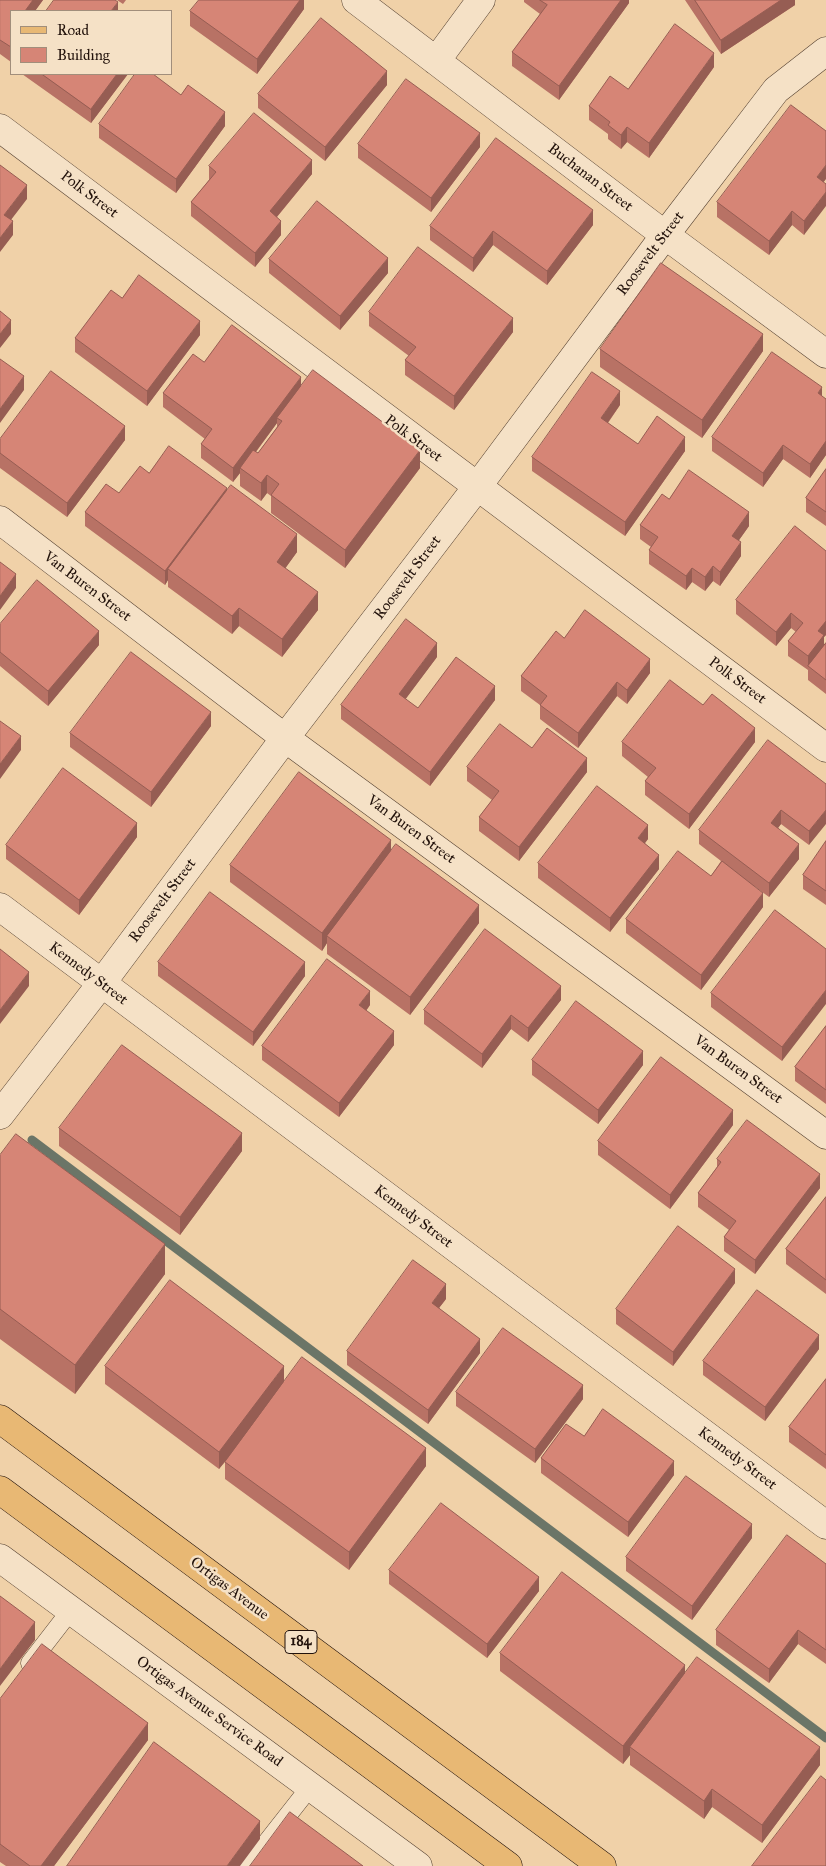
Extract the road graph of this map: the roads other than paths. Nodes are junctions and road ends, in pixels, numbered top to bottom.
1 (356, 0) edge
2 (482, 0) edge
3 (826, 51) edge
4 (436, 61) junction
5 (0, 128) edge
6 (665, 235) junction
7 (826, 354) edge
8 (477, 487) junction
9 (0, 520) edge
10 (285, 738) junction
11 (826, 748) edge
12 (0, 908) edge
13 (101, 984) junction
14 (0, 1114) edge
15 (826, 1135) edge
16 (0, 1419) edge
17 (0, 1490) edge
18 (826, 1525) edge
19 (0, 1558) edge
20 (71, 1610) junction
21 (18, 1680) edge
22 (310, 1787) junction
23 (248, 1866) edge
24 (418, 1866) edge
25 (508, 1866) edge
26 (602, 1866) edge

1 - 4 street, Buchanan Street
2 - 4 street
3 - 6 street, Roosevelt Street
4 - 6 street, Buchanan Street
5 - 8 street, Polk Street
6 - 7 street, Buchanan Street
6 - 8 street, Roosevelt Street
8 - 10 street, Roosevelt Street
8 - 11 street, Polk Street
9 - 10 street, Van Buren Street
10 - 13 street, Roosevelt Street
10 - 15 street, Van Buren Street
12 - 13 street, Kennedy Street
13 - 14 street, Roosevelt Street
13 - 18 street, Kennedy Street
16 - 26 main road, Ortigas Avenue / 184
17 - 25 main road
19 - 20 street, Ortigas Avenue Service Road
20 - 21 lane
20 - 22 street, Ortigas Avenue Service Road
22 - 23 lane
22 - 24 street, Ortigas Avenue Service Road

